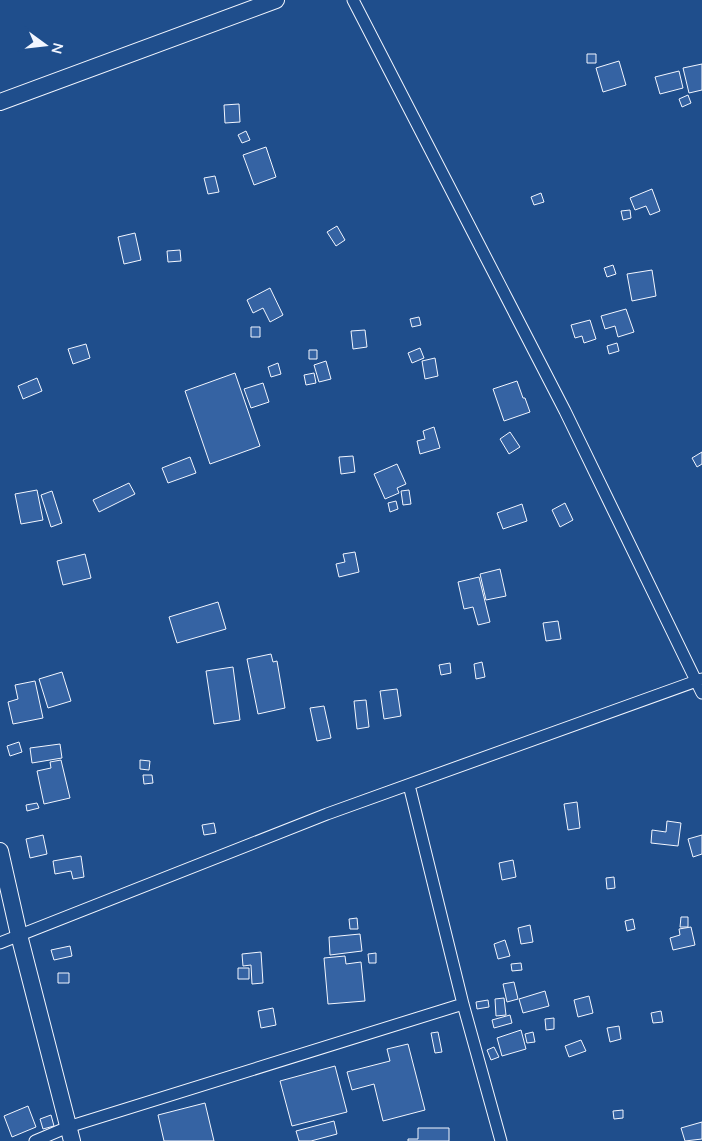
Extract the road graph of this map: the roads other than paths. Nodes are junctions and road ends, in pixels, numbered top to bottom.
1 (276, 0) edge
2 (352, 0) edge
3 (0, 102) edge
4 (699, 680) edge
5 (702, 693) edge
6 (409, 785) junction
7 (0, 851) edge
8 (19, 935) junction
9 (0, 944) edge
10 (463, 1004) junction
11 (70, 1134) edge
12 (35, 1141) edge
13 (501, 1141) edge

1 - 3 street
2 - 4 street
4 - 5 street
4 - 6 street
6 - 8 street
6 - 10 street
7 - 8 street
8 - 9 street
8 - 11 street
10 - 11 street
10 - 13 street
11 - 12 street

